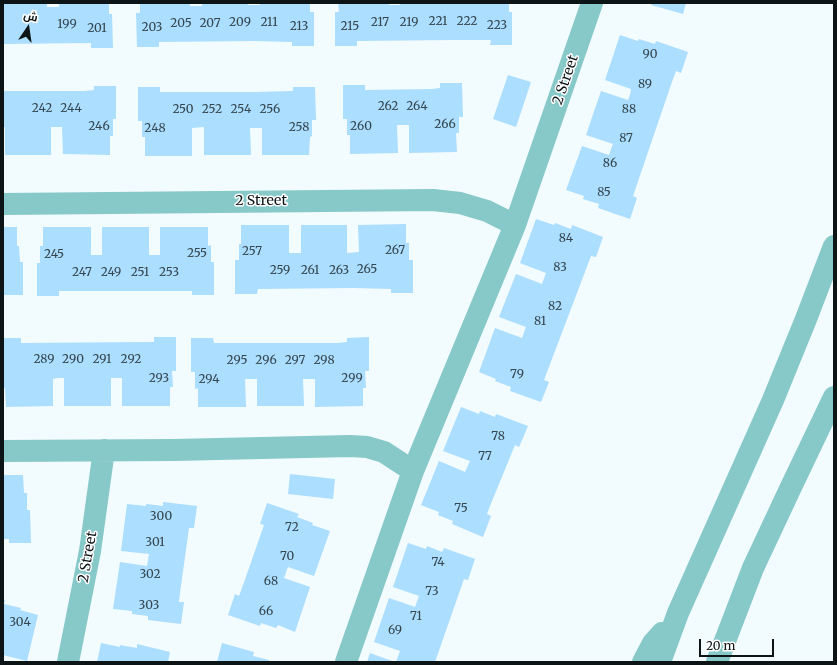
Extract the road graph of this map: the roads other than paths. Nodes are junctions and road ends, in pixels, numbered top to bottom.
1 (592, 3) edge
2 (3, 204) edge
3 (515, 225) junction
4 (834, 246) edge
5 (834, 397) edge
6 (104, 450) junction
7 (3, 451) edge
8 (413, 471) junction
9 (678, 614) junction
10 (68, 662) edge
11 (346, 662) edge
12 (643, 662) edge
13 (660, 662) edge
14 (717, 662) edge

1 - 3 street, 2 Street
2 - 3 street, 2 Street
3 - 8 street, 2 Street
4 - 9 street
5 - 14 street
6 - 7 street
6 - 8 street
6 - 10 street, 2 Street
8 - 11 street, 2 Street
9 - 12 street
9 - 13 street

